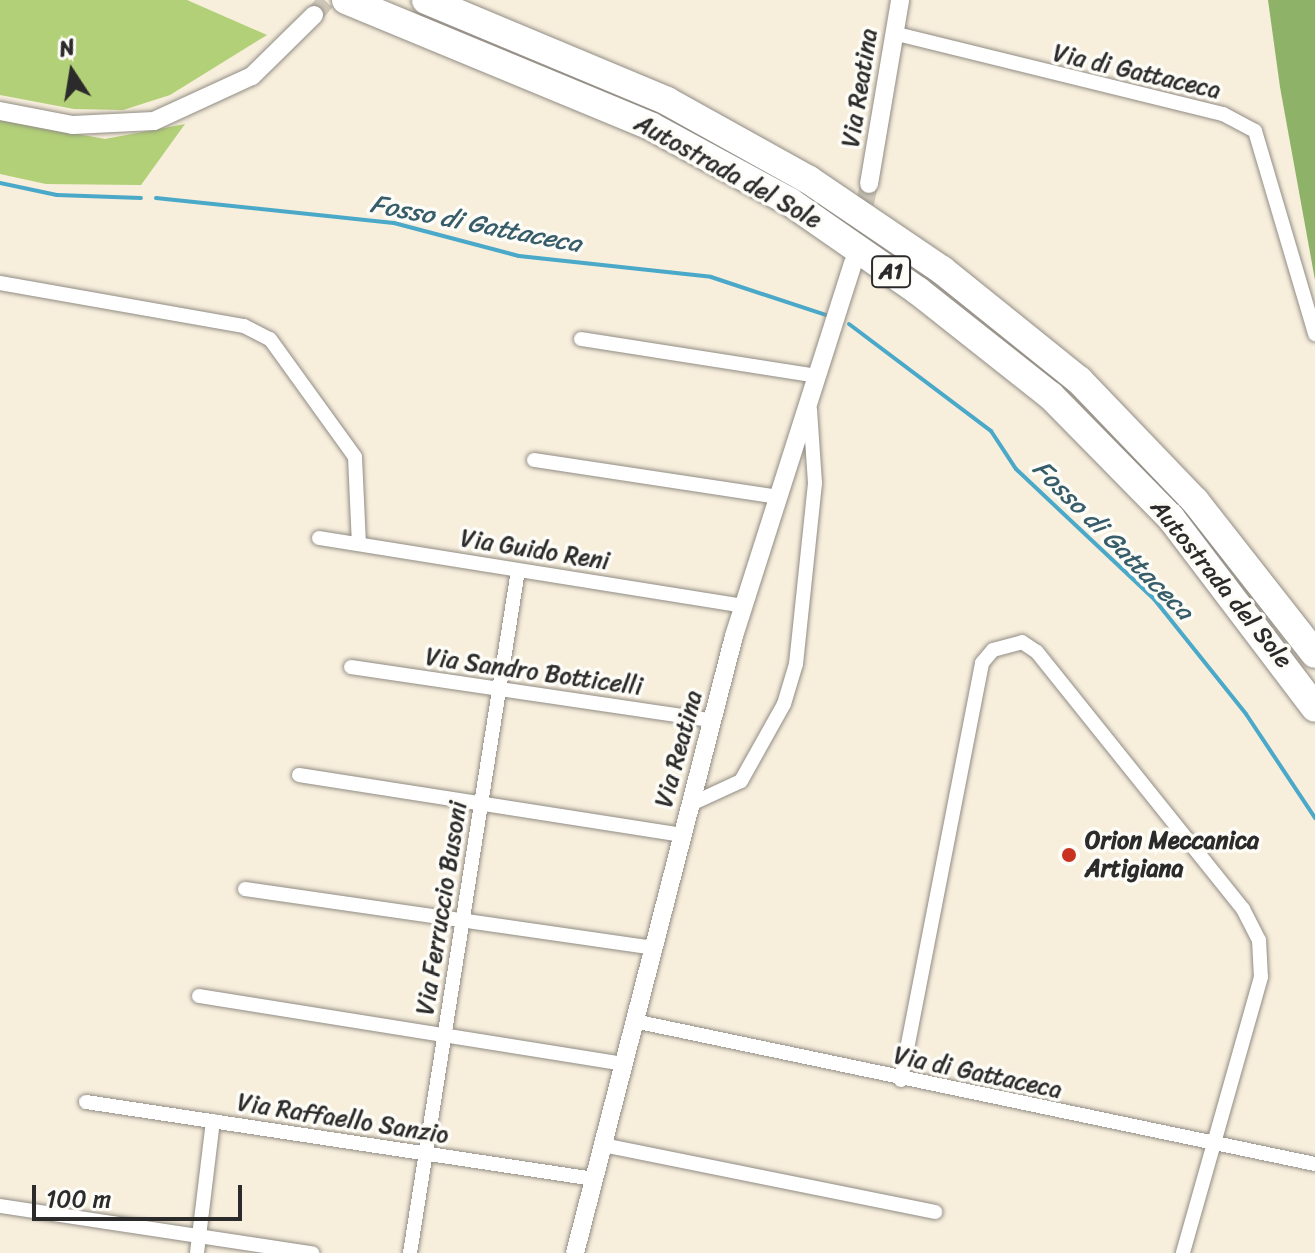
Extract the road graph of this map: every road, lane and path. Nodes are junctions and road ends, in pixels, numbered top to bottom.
1 (346, 0) edge
2 (426, 0) edge
3 (900, 0) edge
4 (314, 15) tunnel mouth
5 (893, 33) junction
6 (0, 111) edge
7 (869, 184) tunnel mouth
8 (853, 263) tunnel mouth
9 (0, 283) edge
10 (1315, 334) edge
11 (581, 339) dead end
12 (816, 376) junction
13 (809, 399) junction
14 (534, 460) dead end
15 (778, 497) junction
16 (319, 538) dead end
17 (359, 544) junction
18 (518, 570) junction
19 (743, 606) junction
20 (1315, 654) edge
21 (351, 667) dead end
22 (499, 688) junction
23 (1315, 708) edge
24 (712, 720) junction
25 (299, 775) dead end
26 (481, 803) junction
27 (689, 805) junction
28 (682, 835) junction
29 (245, 889) dead end
30 (462, 921) junction
31 (652, 948) junction
32 (199, 996) dead end
33 (634, 1021) junction
34 (444, 1035) junction
35 (623, 1064) junction
36 (901, 1080) junction
37 (86, 1102) dead end
38 (213, 1121) junction
39 (1213, 1144) junction
40 (603, 1145) junction
41 (425, 1153) junction
42 (1315, 1164) edge
43 (594, 1179) junction
44 (0, 1206) edge
45 (935, 1212) dead end
46 (199, 1237) junction
47 (197, 1253) edge
48 (312, 1253) edge
49 (410, 1253) edge
50 (575, 1253) edge
51 (1183, 1253) edge

1 - 23 highway, Autostrada del Sole / A1
2 - 20 highway, Autostrada del Sole / A1
3 - 5 street, Via Reatina
4 - 6 street
5 - 7 street, Via Reatina
5 - 10 street, Via di Gattaceca
8 - 12 street, Via Reatina
9 - 17 street
11 - 12 street
12 - 13 street, Via Reatina
13 - 15 street, Via Reatina
13 - 27 street
14 - 15 street
15 - 19 street, Via Reatina
16 - 17 street, Via Guido Reni
17 - 18 street, Via Guido Reni
18 - 19 street, Via Guido Reni
18 - 22 street, Via Ferruccio Busoni
19 - 24 street, Via Reatina
21 - 22 street, Via Sandro Botticelli
22 - 24 street, Via Sandro Botticelli
22 - 26 street, Via Ferruccio Busoni
24 - 27 street, Via Reatina
25 - 26 street
26 - 28 street
26 - 30 street, Via Ferruccio Busoni
27 - 28 street, Via Reatina
28 - 31 street, Via Reatina
29 - 30 street
30 - 31 street
30 - 34 street, Via Ferruccio Busoni
31 - 33 street, Via Reatina
32 - 34 street
33 - 35 street, Via Reatina
33 - 36 street, Via di Gattaceca
34 - 35 street
34 - 41 street, Via Ferruccio Busoni
35 - 40 street, Via Reatina
36 - 39 street, Via di Gattaceca
36 - 39 street
37 - 38 street, Via Raffaello Sanzio
38 - 41 street, Via Raffaello Sanzio
38 - 46 street
39 - 42 street, Via di Gattaceca
39 - 51 street
40 - 43 street, Via Reatina
40 - 45 street
41 - 43 street, Via Raffaello Sanzio
41 - 49 street, Via Ferruccio Busoni
43 - 50 street, Via Reatina
44 - 46 street
46 - 47 street
46 - 48 street

